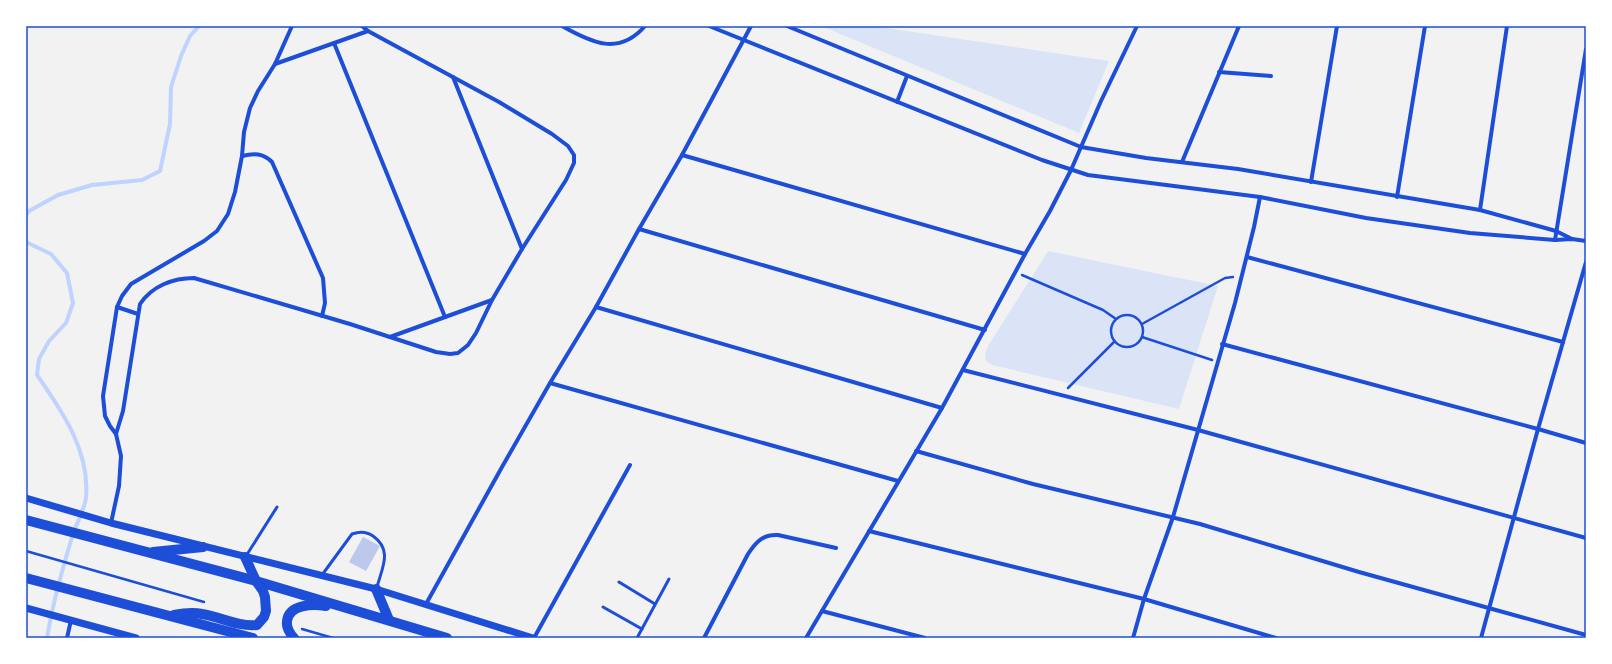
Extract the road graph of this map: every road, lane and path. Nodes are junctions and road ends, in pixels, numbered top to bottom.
1 (292, 26) edge
2 (362, 26) edge
3 (562, 26) edge
4 (645, 26) edge
5 (709, 26) edge
6 (751, 26) edge
7 (787, 26) edge
8 (1137, 26) edge
9 (1239, 26) edge
10 (1337, 26) edge
11 (1426, 26) edge
12 (1506, 26) edge
13 (368, 31) junction
14 (744, 39) junction
15 (334, 43) junction
16 (1586, 49) edge
17 (275, 64) junction
18 (1219, 72) junction
19 (907, 76) junction
20 (1271, 76) dead end
21 (453, 77) junction
22 (897, 102) junction
23 (1081, 147) junction
24 (682, 155) junction
25 (242, 156) junction
26 (1182, 162) junction
27 (1071, 170) junction
28 (1311, 182) junction
29 (1260, 197) junction
30 (1397, 197) junction
31 (1480, 210) junction
32 (639, 229) junction
33 (1556, 231) junction
34 (1572, 239) junction
35 (1554, 240) junction
36 (1586, 241) edge
37 (522, 249) junction
38 (1025, 254) junction
39 (1247, 257) junction
40 (1586, 262) edge
41 (1016, 273) junction
42 (1242, 276) junction
43 (492, 300) junction
44 (117, 307) junction
45 (596, 307) junction
46 (138, 314) junction
47 (322, 316) junction
48 (445, 317) junction
49 (1116, 319) junction
50 (1142, 324) junction
51 (985, 330) junction
52 (1142, 337) junction
53 (390, 338) junction
54 (1114, 342) junction
55 (1563, 342) junction
56 (1222, 344) junction
57 (1217, 362) junction
58 (963, 370) junction
59 (550, 383) junction
60 (1061, 395) junction
61 (942, 408) junction
62 (1538, 429) junction
63 (1198, 430) junction
64 (116, 434) junction
65 (1586, 443) edge
66 (916, 451) junction
67 (630, 466) dead end
68 (898, 481) junction
69 (26, 498) edge
70 (277, 507) dead end
71 (1173, 517) junction
72 (1513, 518) junction
73 (26, 520) edge
74 (111, 523) junction
75 (869, 531) junction
76 (1586, 538) edge
77 (203, 547) junction
78 (836, 548) dead end
79 (26, 551) edge
80 (145, 552) junction
81 (245, 557) junction
82 (322, 576) junction
83 (26, 578) edge
84 (669, 579) dead end
85 (256, 581) junction
86 (619, 582) dead end
87 (376, 589) junction
88 (1144, 599) junction
89 (210, 603) dead end
90 (426, 604) junction
91 (655, 604) junction
92 (603, 607) dead end
93 (26, 608) edge
94 (348, 608) junction
95 (1489, 609) junction
96 (822, 611) junction
97 (170, 616) junction
98 (71, 620) junction
99 (389, 620) junction
100 (287, 625) junction
101 (642, 629) junction
102 (1586, 635) edge
103 (67, 638) edge
104 (136, 638) edge
105 (253, 638) edge
106 (294, 638) edge
107 (333, 638) edge
108 (447, 638) edge
109 (533, 638) edge
110 (637, 638) edge
111 (704, 638) edge
112 (806, 638) edge
113 (925, 638) edge
114 (1133, 638) edge
115 (1276, 638) edge
116 (1481, 638) edge

1 - 17 street
2 - 13 street
3 - 4 street
5 - 14 street
6 - 14 street
7 - 19 street
8 - 23 street
9 - 18 street
10 - 28 street
11 - 30 street
12 - 31 street
13 - 15 street
13 - 21 street
14 - 22 street
14 - 24 street
15 - 17 street
15 - 48 street
16 - 33 street
17 - 25 street
18 - 20 street
18 - 26 street
19 - 22 street
19 - 23 street
21 - 37 street
21 - 37 street
22 - 27 street
23 - 26 street
23 - 27 street
24 - 32 street
24 - 38 street
25 - 44 street
25 - 47 street
26 - 28 street
27 - 29 street
27 - 38 street
28 - 30 street
29 - 35 street
29 - 39 street
30 - 31 street
31 - 33 street
32 - 45 street
32 - 51 street
33 - 34 street
33 - 35 street
34 - 35 street
34 - 36 street
37 - 43 street
38 - 41 street
39 - 42 street
39 - 55 street
40 - 55 street
41 - 49 path
41 - 51 street
42 - 50 path
42 - 56 street
43 - 48 street
43 - 53 street
44 - 46 street
44 - 64 street
45 - 59 street
45 - 61 street
46 - 47 street
46 - 64 street
47 - 53 street
48 - 53 street
49 - 50 path
49 - 54 path
50 - 52 path
51 - 58 street
52 - 54 path
52 - 57 path
54 - 60 path
55 - 62 street
56 - 57 street
56 - 62 street
57 - 63 street
58 - 60 street
58 - 61 street
59 - 68 street
59 - 90 street
60 - 63 street
61 - 66 street
62 - 65 street
62 - 72 street
63 - 71 street
63 - 72 street
64 - 74 street
66 - 68 street
66 - 71 street
67 - 109 street
68 - 75 street
69 - 74 street
70 - 81 lane
71 - 88 street
71 - 95 street
72 - 76 street
72 - 95 street
73 - 80 main road
74 - 77 street
75 - 88 street
75 - 96 street
77 - 80 main road
77 - 81 street
78 - 111 street
79 - 89 path
80 - 85 main road
81 - 82 street
81 - 85 main road
82 - 87 street
82 - 87 lane
83 - 97 main road
84 - 91 lane
85 - 94 main road
85 - 97 main road
86 - 91 lane
87 - 90 street
87 - 99 main road
88 - 114 street
88 - 115 street
90 - 109 street
91 - 101 lane
92 - 101 lane
93 - 98 street
94 - 99 main road
94 - 100 main road
95 - 102 street
95 - 116 street
96 - 112 street
96 - 113 street
97 - 105 main road
98 - 103 street
98 - 104 street
99 - 108 main road
100 - 106 main road
100 - 107 path
101 - 110 lane

